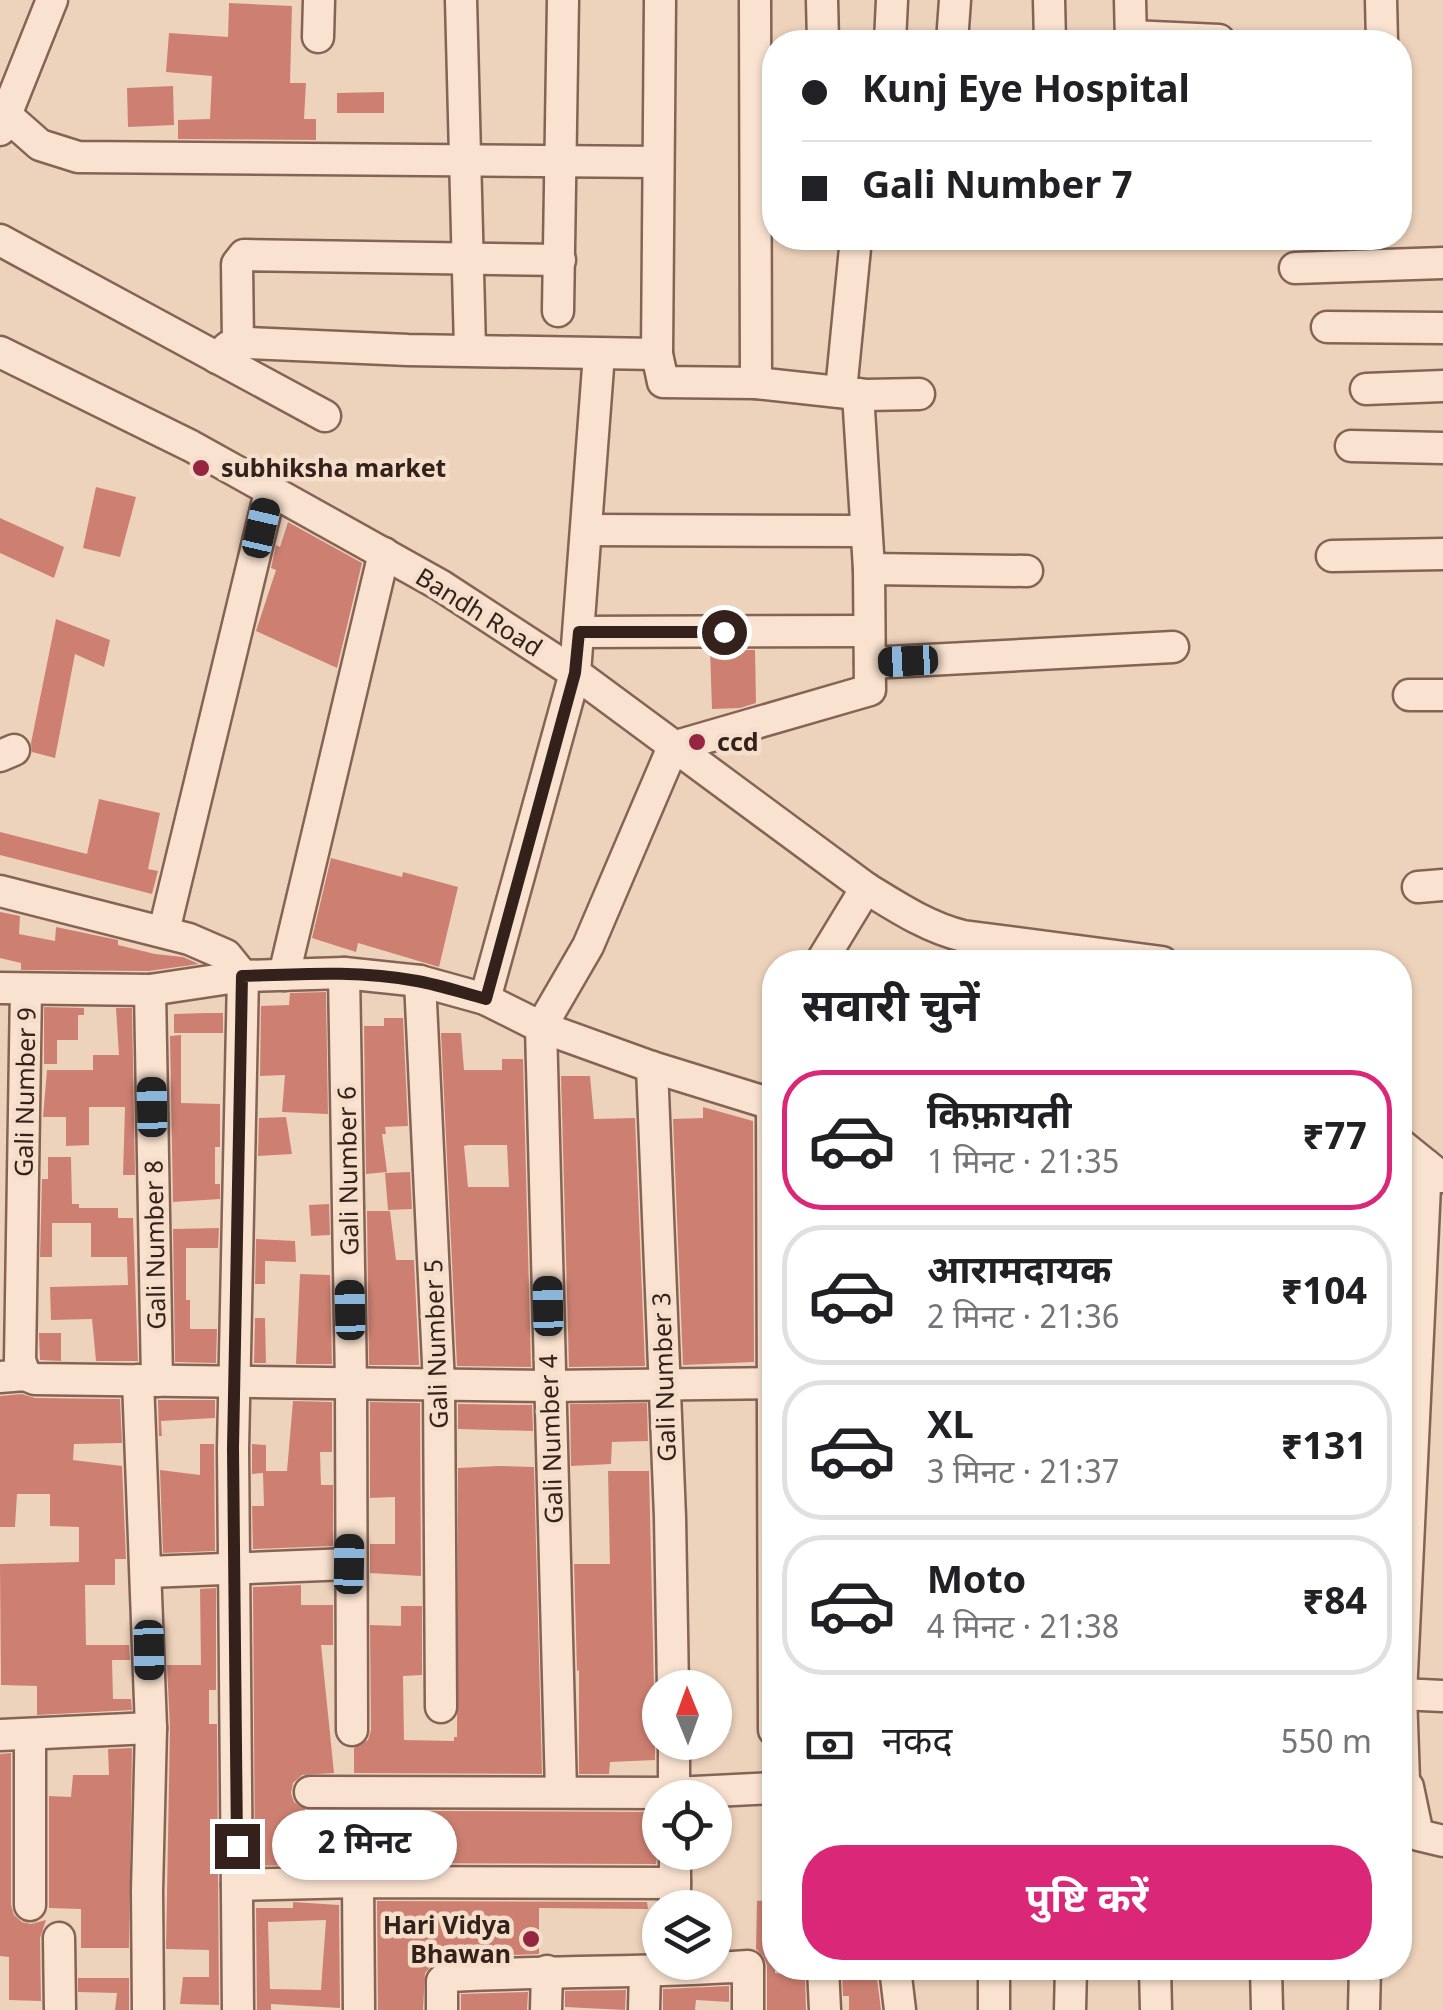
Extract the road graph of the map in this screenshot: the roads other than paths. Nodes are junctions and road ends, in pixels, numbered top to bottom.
1 (52, 0) edge
2 (318, 0) edge
3 (461, 0) edge
4 (563, 0) edge
5 (660, 0) edge
6 (755, 0) edge
7 (822, 0) edge
8 (892, 0) edge
9 (955, 0) edge
10 (1049, 0) edge
11 (1130, 0) edge
12 (1381, 0) edge
13 (823, 30) edge
14 (891, 30) edge
15 (953, 30) edge
16 (1050, 30) edge
17 (1131, 30) edge
18 (1382, 30) edge
19 (318, 36) dead end
20 (3, 122) edge
21 (762, 155) edge
22 (464, 162) junction
23 (561, 162) junction
24 (658, 162) junction
25 (0, 240) edge
26 (763, 250) edge
27 (856, 250) edge
28 (1391, 250) edge
29 (469, 256) junction
30 (560, 260) junction
31 (1443, 262) edge
32 (1295, 268) dead end
33 (558, 311) dead end
34 (1327, 327) dead end
35 (1443, 328) edge
36 (470, 350) junction
37 (227, 351) junction
38 (0, 352) edge
39 (599, 354) junction
40 (658, 354) junction
41 (756, 383) junction
42 (1443, 386) edge
43 (1366, 389) dead end
44 (850, 392) junction
45 (920, 394) dead end
46 (325, 416) dead end
47 (1351, 446) dead end
48 (1443, 448) edge
49 (270, 492) junction
50 (588, 530) junction
51 (865, 531) junction
52 (384, 552) junction
53 (1443, 554) edge
54 (1332, 556) dead end
55 (869, 569) junction
56 (1027, 571) dead end
57 (579, 632) junction
58 (868, 632) junction
59 (1173, 647) dead end
60 (870, 663) junction
61 (575, 673) junction
62 (1409, 694) dead end
63 (1443, 695) edge
64 (673, 747) junction
65 (866, 888) junction
66 (0, 891) edge
67 (164, 931) junction
68 (828, 950) edge
69 (1015, 950) edge
70 (344, 973) junction
71 (284, 974) junction
72 (242, 976) junction
73 (420, 981) junction
74 (13, 989) edge
75 (150, 990) junction
76 (486, 999) junction
77 (541, 1027) junction
78 (652, 1067) junction
79 (762, 1098) edge
80 (1412, 1154) edge
81 (1434, 1172) edge
82 (12, 1376) edge
83 (148, 1380) junction
84 (235, 1380) junction
85 (663, 1382) junction
86 (762, 1383) edge
87 (352, 1384) junction
88 (439, 1384) junction
89 (549, 1386) junction
90 (1412, 1510) edge
91 (349, 1564) junction
92 (232, 1569) junction
93 (147, 1572) junction
94 (671, 1670) edge
95 (1412, 1695) edge
96 (1443, 1696) edge
97 (442, 1706) dead end
98 (151, 1728) junction
99 (352, 1730) dead end
100 (15, 1735) edge
101 (762, 1789) edge
102 (732, 1791) edge
103 (310, 1792) dead end
104 (561, 1792) junction
105 (642, 1794) edge
106 (1412, 1814) edge
107 (1443, 1841) edge
108 (675, 1881) edge
109 (358, 1882) junction
110 (238, 1885) junction
111 (30, 1905) dead end
112 (59, 1938) dead end
113 (732, 1966) edge
114 (547, 1971) junction
115 (642, 1972) edge
116 (645, 1980) edge
117 (823, 1980) edge
118 (896, 1980) edge
119 (994, 1980) edge
120 (1071, 1980) edge
121 (1155, 1980) edge
122 (1266, 1980) edge
123 (1365, 1980) edge
124 (60, 2010) edge
125 (148, 2010) edge
126 (238, 2010) edge
127 (359, 2010) edge
128 (442, 2010) edge
129 (546, 2010) edge
130 (644, 2010) edge
131 (748, 2010) edge
132 (824, 2010) edge
133 (900, 2010) edge
134 (994, 2010) edge
135 (1070, 2010) edge
136 (1156, 2010) edge
137 (1267, 2010) edge
138 (1364, 2010) edge

1 - 20 street
2 - 19 street
3 - 22 street
4 - 23 street
5 - 24 street
6 - 21 street
7 - 13 street
8 - 14 street
9 - 15 street
10 - 16 street
11 - 17 street
12 - 18 street
20 - 22 street
22 - 23 street
22 - 29 street
23 - 24 street
23 - 30 street
24 - 40 street
25 - 37 street
26 - 41 street
27 - 44 street
28 - 31 street
28 - 32 street
29 - 30 street
29 - 36 street
29 - 37 street
30 - 33 street
34 - 35 street
36 - 37 street
36 - 39 street
37 - 46 street
38 - 49 street, Bandh Road
39 - 40 street
39 - 50 street
40 - 41 street
41 - 44 street
42 - 43 street
44 - 45 street
44 - 51 street
47 - 48 street
49 - 52 street, Bandh Road
49 - 67 street
50 - 51 street
50 - 57 street
51 - 55 street
52 - 61 street, Bandh Road
52 - 71 street
53 - 54 street
55 - 56 street
55 - 58 street
57 - 58 street
57 - 61 street
58 - 60 street
59 - 60 street
60 - 64 street
61 - 64 street, Bandh Road
61 - 76 street
62 - 63 street
64 - 65 street, Bandh Road
64 - 77 street
65 - 68 street
65 - 69 street, Bandh Road
66 - 67 street
67 - 72 street
70 - 71 street
70 - 73 street
70 - 87 street, Gali Number 6
71 - 72 street
72 - 75 street
72 - 84 street
73 - 76 street
73 - 88 street, Gali Number 5
74 - 75 street
74 - 82 street, Gali Number 9
75 - 83 street, Gali Number 8
76 - 77 street
77 - 78 street
77 - 89 street, Gali Number 4
78 - 79 street
78 - 85 street, Gali Number 3
80 - 81 street
81 - 90 street
82 - 83 street
83 - 84 street
83 - 93 street, Gali Number 8
84 - 87 street
84 - 92 street
85 - 86 street
85 - 89 street
85 - 94 street, Gali Number 3
87 - 88 street
87 - 91 street, Gali Number 6
88 - 89 street
88 - 97 street, Gali Number 5
89 - 104 street, Gali Number 4
91 - 92 street
91 - 99 street, Gali Number 6
92 - 93 street
92 - 110 street
93 - 98 street, Gali Number 8
95 - 96 street
98 - 100 street
98 - 125 street, Gali Number 8
100 - 111 street
101 - 102 street
103 - 104 street
104 - 105 street
106 - 107 street
108 - 109 street
109 - 110 street
109 - 127 street
110 - 126 street
112 - 124 street
113 - 131 street
114 - 115 street
114 - 128 street
114 - 129 street
116 - 130 street
117 - 132 street
118 - 133 street
119 - 134 street
120 - 135 street
121 - 136 street
122 - 137 street
123 - 138 street

